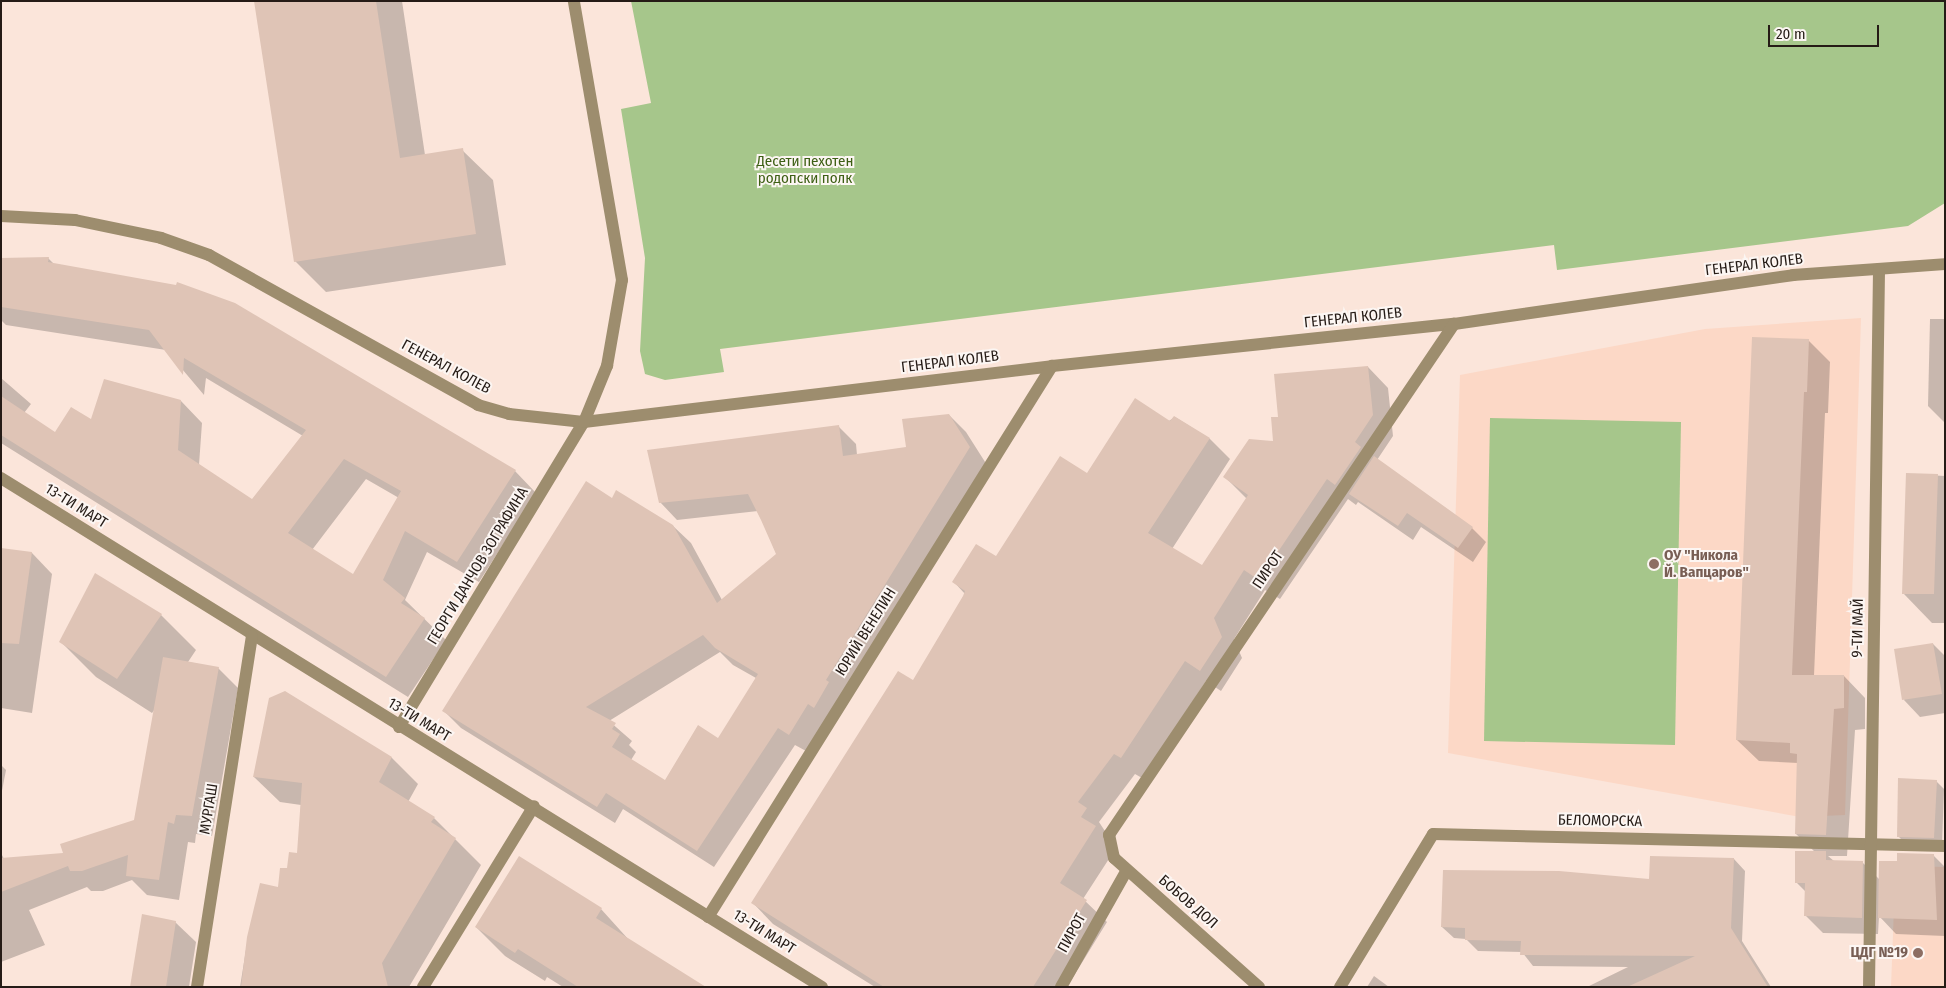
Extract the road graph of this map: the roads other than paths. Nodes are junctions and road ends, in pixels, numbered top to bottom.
1 (574, 1) edge
2 (1, 216) edge
3 (1945, 264) edge
4 (1879, 269) junction
5 (1454, 324) junction
6 (1052, 366) junction
7 (584, 422) junction
8 (1, 478) edge
9 (252, 636) junction
10 (399, 727) junction
11 (534, 806) junction
12 (1109, 835) joint
13 (1872, 844) junction
14 (1945, 846) edge
15 (1127, 870) junction
16 (708, 917) junction
17 (197, 987) edge
18 (423, 987) edge
19 (822, 987) edge
20 (1061, 987) edge
21 (1259, 987) edge
22 (1340, 987) edge
23 (1868, 987) edge

1 - 7 street, ГЕОРГИ ДАНЧОВ ЗОГРАФИНА
2 - 7 street, ГЕНЕРАЛ КОЛЕВ
3 - 4 street, ГЕНЕРАЛ КОЛЕВ
4 - 5 street, ГЕНЕРАЛ КОЛЕВ
4 - 13 street, 9-ТИ МАЙ
5 - 6 street, ГЕНЕРАЛ КОЛЕВ
5 - 12 street, ПИРОТ
6 - 7 street, ГЕНЕРАЛ КОЛЕВ
6 - 16 street, ЮРИЙ ВЕНЕЛИН
7 - 10 street, ГЕОРГИ ДАНЧОВ ЗОГРАФИНА
8 - 9 street, 13-ТИ МАРТ
9 - 10 street, 13-ТИ МАРТ
9 - 17 street, МУРГАШ
10 - 11 street, 13-ТИ МАРТ
11 - 16 street, 13-ТИ МАРТ
11 - 18 street
12 - 15 street, БОБОВ ДОЛ
13 - 14 street, БЕЛОМОРСКА
13 - 22 street, БЕЛОМОРСКА
13 - 23 street, 9-ТИ МАЙ
15 - 20 street, ПИРОТ
15 - 21 street, БОБОВ ДОЛ
16 - 19 street, 13-ТИ МАРТ

